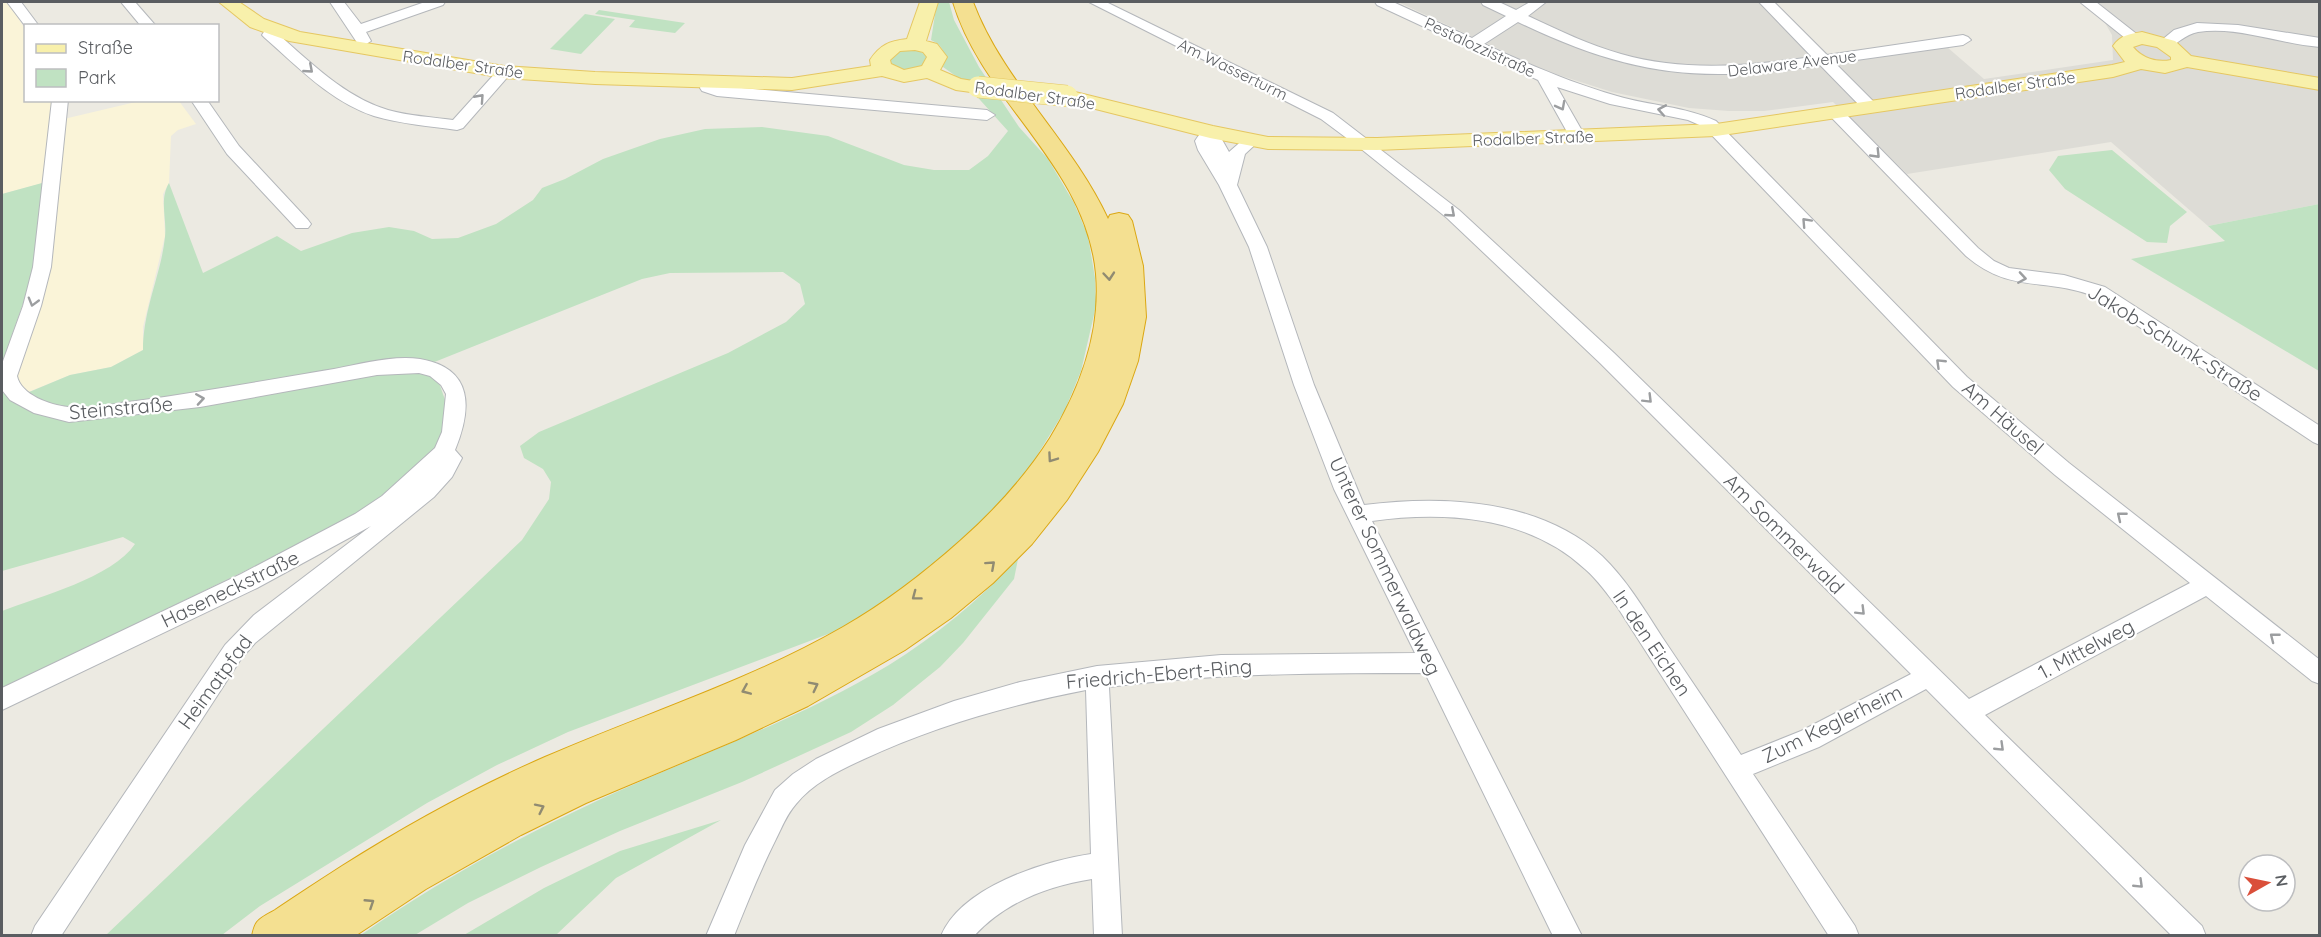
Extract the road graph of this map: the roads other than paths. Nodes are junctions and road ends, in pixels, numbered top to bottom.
1 (14, 2) edge
2 (128, 2) edge
3 (228, 2) edge
4 (337, 2) edge
5 (438, 2) edge
6 (929, 2) edge
7 (963, 2) edge
8 (981, 2) edge
9 (1096, 2) edge
10 (1382, 2) edge
11 (1488, 2) edge
12 (1539, 2) edge
13 (1766, 2) edge
14 (2087, 2) edge
15 (1517, 15) junction
16 (30, 24) edge
17 (147, 24) edge
18 (272, 30) junction
19 (358, 39) junction
20 (2135, 39) junction
21 (1963, 40) dead end
22 (2319, 43) edge
23 (915, 44) junction
24 (1473, 44) junction
25 (2165, 44) junction
26 (2182, 60) junction
27 (1823, 61) junction
28 (2142, 63) junction
29 (882, 65) junction
30 (927, 71) junction
31 (504, 72) junction
32 (1544, 77) junction
33 (709, 82) junction
34 (2319, 84) edge
35 (60, 102) edge
36 (200, 102) edge
37 (1870, 107) junction
38 (1835, 112) junction
39 (987, 115) dead end
40 (1716, 130) junction
41 (1210, 132) junction
42 (1577, 136) junction
43 (1251, 141) junction
44 (1366, 144) junction
45 (1228, 185) junction
46 (302, 224) dead end
47 (2319, 437) edge
48 (442, 453) junction
49 (1356, 514) junction
50 (2207, 585) junction
51 (1430, 663) junction
52 (2319, 674) edge
53 (1097, 676) junction
54 (1928, 676) junction
55 (2, 699) edge
56 (1966, 713) junction
57 (1735, 768) junction
58 (1106, 864) junction
59 (45, 936) edge
60 (271, 936) edge
61 (321, 936) edge
62 (720, 936) edge
63 (955, 936) edge
64 (1108, 936) edge
65 (1568, 936) edge
66 (1845, 936) edge
67 (2192, 936) edge

1 - 16 street
2 - 17 street
3 - 18 main road, Rodalber Straße
4 - 19 street
5 - 19 street
6 - 23 main road
7 -> 60 highway
61 -> 8 highway
9 - 44 street, Am Wasserturm
10 - 24 street, Pestalozzistraße
11 - 15 street, Delaware Avenue
12 - 15 street
13 - 27 street
14 - 20 street
15 - 24 street
15 - 27 street, Delaware Avenue
18 - 19 main road, Rodalber Straße
18 -> 31 street
19 - 31 main road, Rodalber Straße
20 - 25 main road
20 - 28 main road
21 - 27 street, Delaware Avenue
22 - 25 street
23 - 29 main road
23 - 30 main road
24 - 32 street, Pestalozzistraße
25 - 26 main road
26 - 28 main road, Rodalber Straße
26 - 34 main road, Rodalber Straße
27 - 37 street
28 - 37 main road, Rodalber Straße
29 - 30 main road
29 - 33 main road, Rodalber Straße
30 - 41 main road, Rodalber Straße, bridge
31 - 33 main road, Rodalber Straße
40 -> 32 street, Pestalozzistraße
32 -> 42 street, Pestalozzistraße
33 - 39 street, Rodalber Straße
35 -> 48 street, Steinstraße
36 - 46 street
37 - 38 main road, Rodalber Straße
38 - 40 main road, Rodalber Straße
38 -> 47 street, Jakob-Schunk-Straße
40 - 42 main road, Rodalber Straße
50 -> 40 street, Am Häusel
41 - 43 main road, Rodalber Straße
41 - 45 street, Unterer Sommerwaldweg
42 - 44 main road, Rodalber Straße
43 - 44 main road, Rodalber Straße
43 - 45 street
44 -> 54 street, Am Sommerwald
45 - 49 street, Unterer Sommerwaldweg
48 - 55 street, Haseneckstraße
48 - 59 street, Heimatpfad
49 - 51 street, Unterer Sommerwaldweg
49 - 57 street, In den Eichen
52 -> 50 street, Am Häusel
50 - 56 street, 1. Mittelweg
51 - 53 street, Friedrich-Ebert-Ring
51 - 65 street, Unterer Sommerwaldweg
53 - 58 street
53 - 62 street, Friedrich-Ebert-Ring
54 - 56 street, Am Sommerwald
54 - 57 street, Zum Keglerheim
56 -> 67 street, Am Sommerwald
57 - 66 street, In den Eichen
58 - 63 street
58 - 64 street

